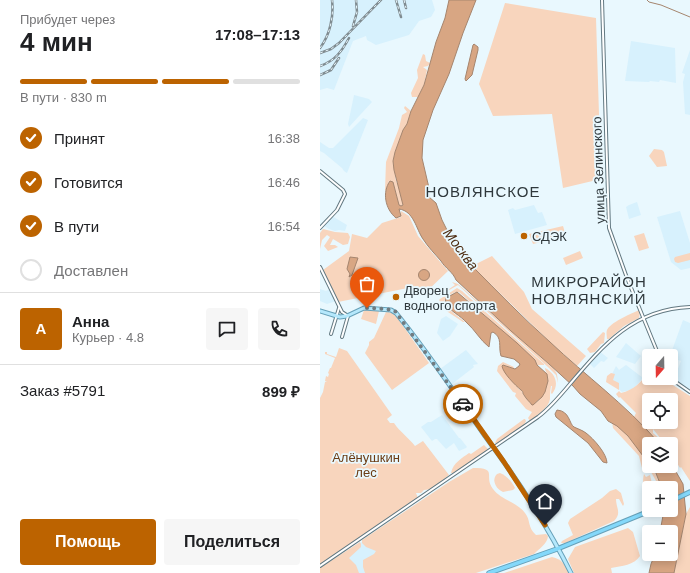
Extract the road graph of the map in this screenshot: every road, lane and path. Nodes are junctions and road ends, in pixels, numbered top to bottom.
1 (602, 0) edge
2 (320, 171) edge
3 (320, 228) edge
4 (320, 267) edge
5 (340, 307) junction
6 (690, 307) edge
7 (320, 311) edge
8 (338, 316) junction
9 (347, 316) junction
10 (644, 317) junction
11 (331, 334) dead end
12 (342, 337) dead end
13 (656, 349) edge
14 (678, 384) edge
15 (690, 392) edge
16 (494, 448) junction
17 (690, 492) edge
18 (678, 498) edge
19 (642, 514) edge
20 (559, 548) junction
21 (320, 566) edge
22 (489, 573) edge
23 (571, 573) edge

1 - 10 street, улица Зелинского
2 - 3 street
4 - 5 street
5 - 8 street
5 - 9 street
6 - 10 street
7 - 8 main road
8 - 9 main road
8 - 11 street
9 - 12 street
9 - 16 main road
10 - 13 street, улица Зелинского
10 - 16 street
14 - 15 street
16 - 20 main road
16 - 21 street
17 - 18 highway
19 - 20 highway
20 - 22 highway
20 - 23 main road

